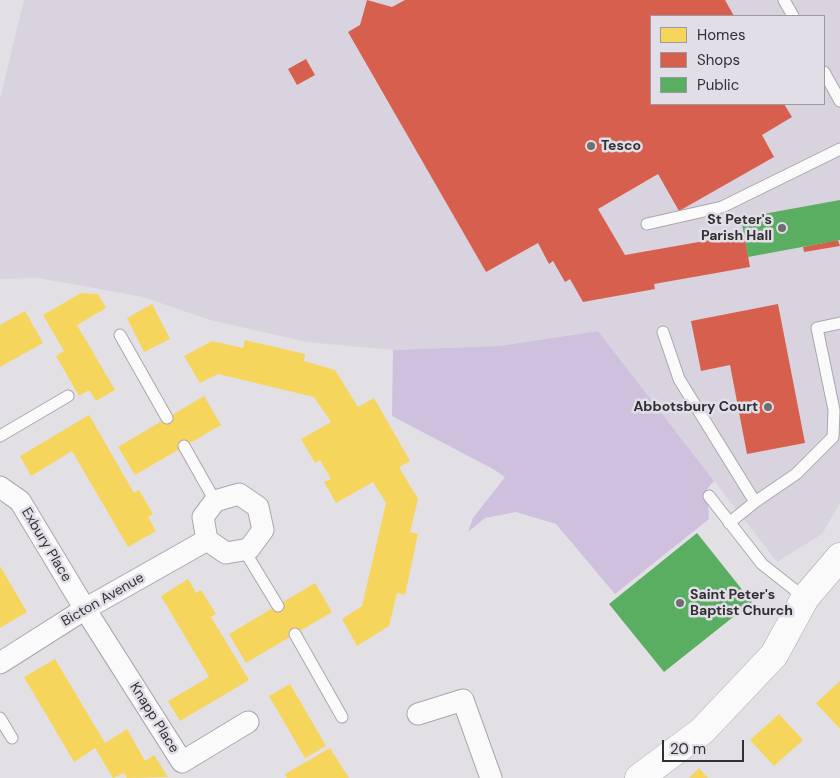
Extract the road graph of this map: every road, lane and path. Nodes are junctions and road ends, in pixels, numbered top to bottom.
1 (784, 0) edge
2 (792, 15) edge
3 (825, 74) edge
4 (840, 101) edge
5 (840, 149) edge
6 (647, 224) dead end
7 (840, 323) edge
8 (663, 332) dead end
9 (120, 335) dead end
10 (68, 396) dead end
11 (167, 418) dead end
12 (0, 436) edge
13 (184, 446) dead end
14 (0, 488) edge
15 (709, 496) dead end
16 (216, 501) junction
17 (756, 502) junction
18 (729, 523) junction
19 (207, 540) junction
20 (244, 550) junction
21 (840, 557) edge
22 (805, 598) junction
23 (278, 606) dead end
24 (85, 609) junction
25 (295, 634) dead end
26 (0, 663) edge
27 (418, 714) dead end
28 (342, 717) dead end
29 (0, 718) edge
30 (248, 722) dead end
31 (12, 738) dead end
32 (491, 778) edge
33 (639, 778) edge

1 - 2 lane
3 - 4 lane
5 - 6 lane
7 - 17 lane
8 - 17 lane
9 - 11 lane
10 - 12 lane
13 - 16 lane
14 - 24 street, Exbury Place
15 - 18 lane
16 - 19 street
16 - 20 street
17 - 18 lane
18 - 22 lane
19 - 20 street
19 - 24 street, Bicton Avenue
20 - 23 lane
21 - 22 street
22 - 33 street
24 - 26 street, Bicton Avenue
24 - 30 street, Knapp Place
25 - 28 lane
27 - 32 street
29 - 31 lane

